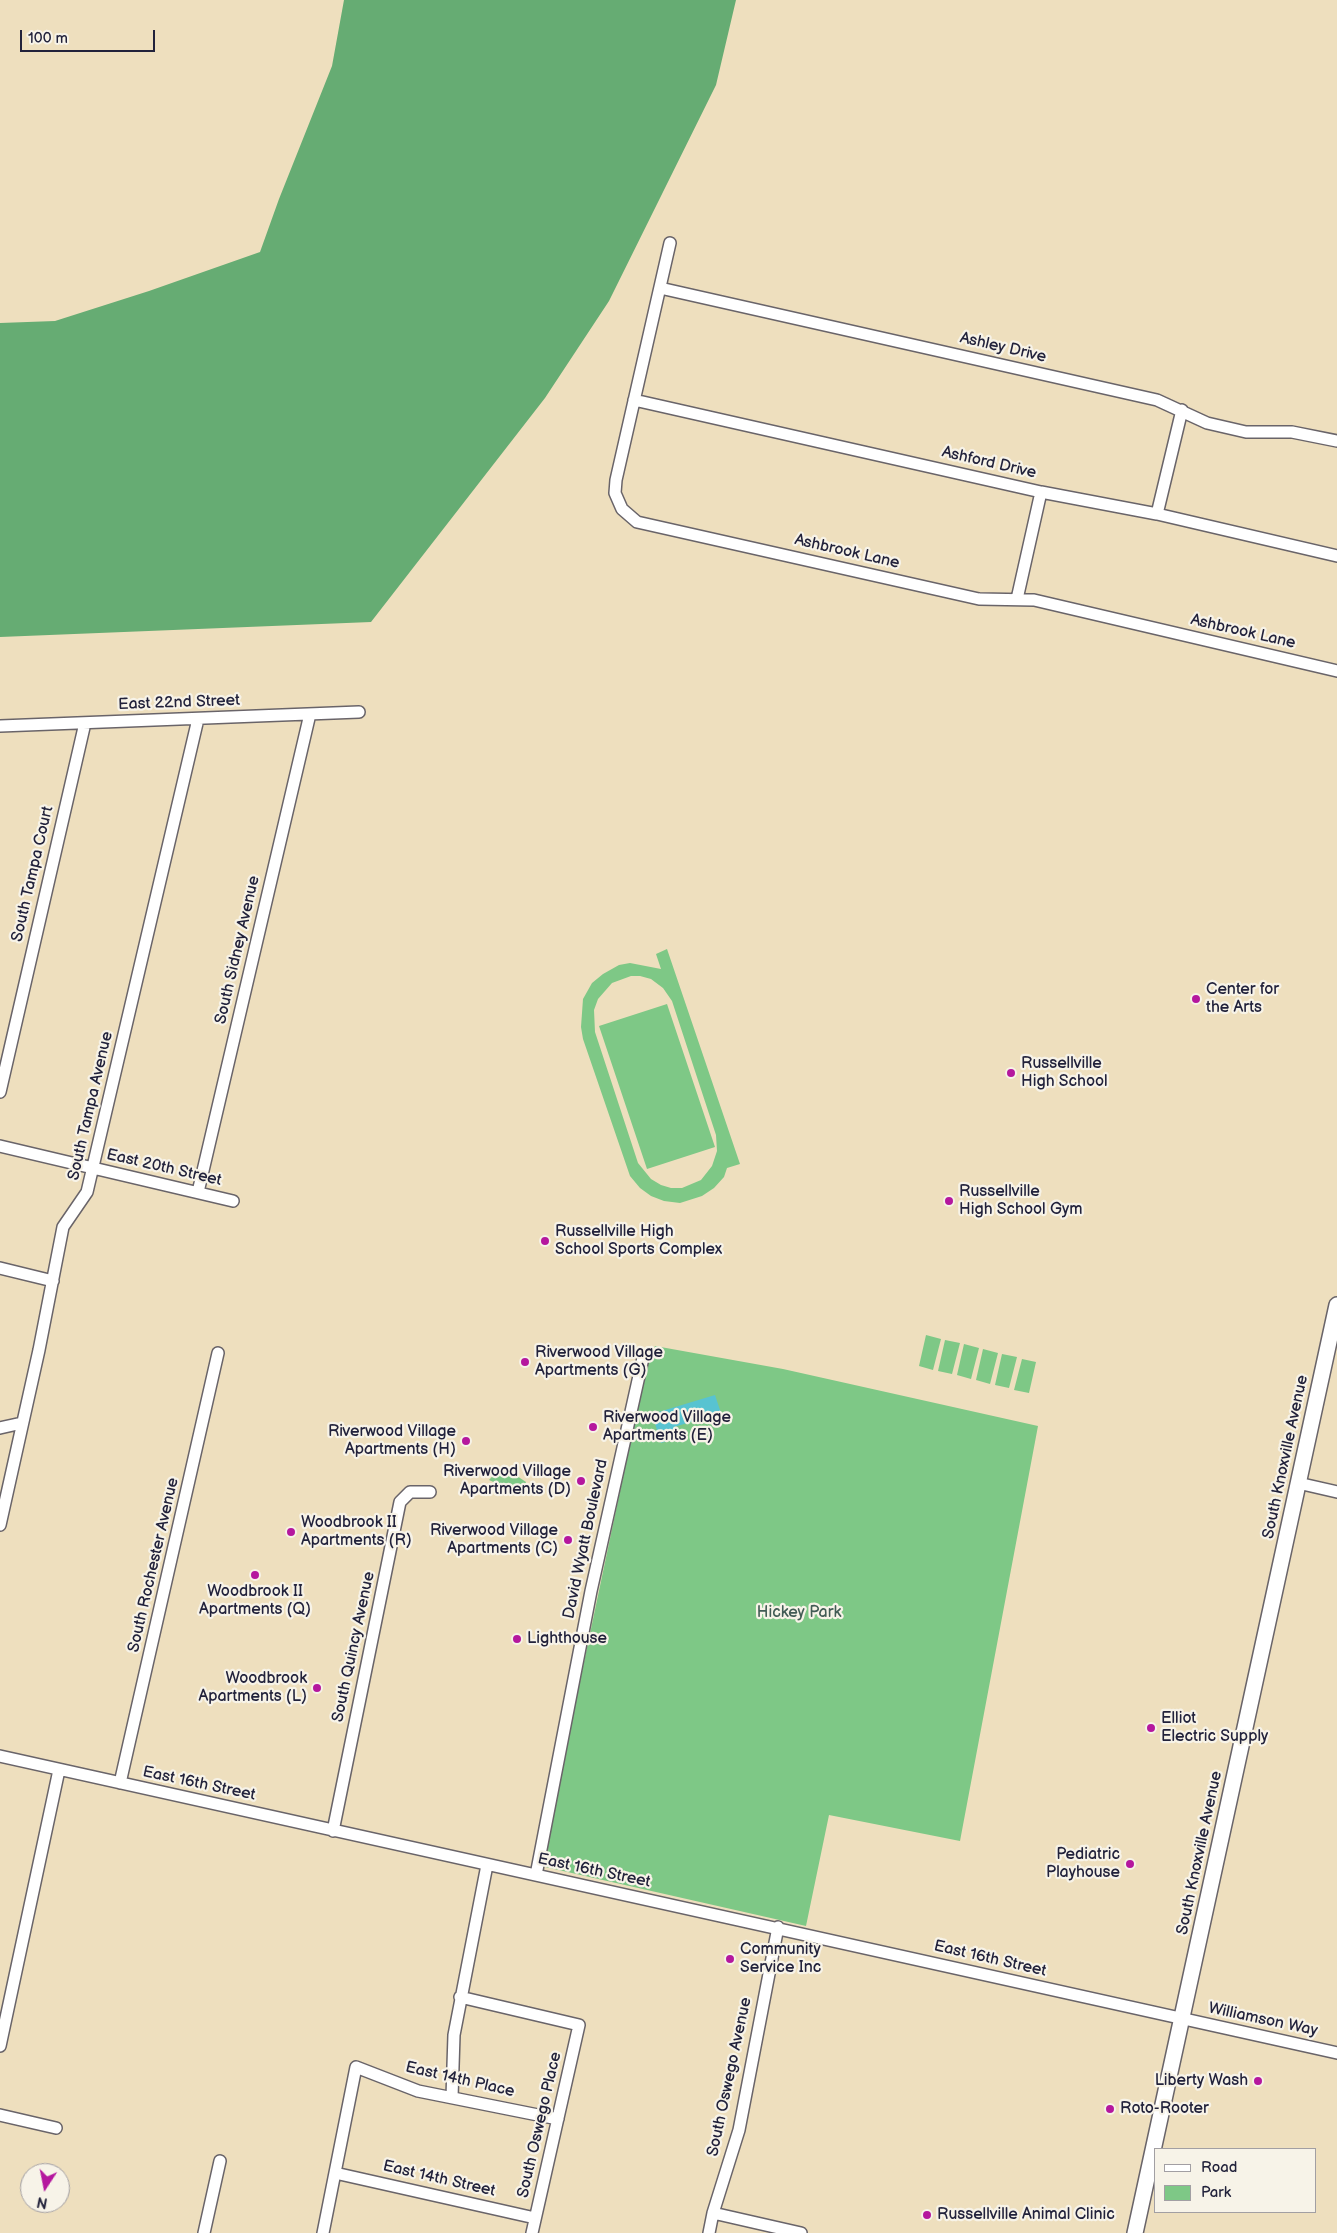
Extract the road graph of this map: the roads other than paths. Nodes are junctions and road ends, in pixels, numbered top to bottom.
1 (670, 242) dead end
2 (660, 288) junction
3 (634, 400) junction
4 (1182, 410) junction
5 (1337, 441) edge
6 (1042, 492) junction
7 (1157, 514) junction
8 (1337, 556) edge
9 (1017, 599) junction
10 (1337, 671) edge
11 (359, 712) dead end
12 (310, 714) junction
13 (198, 719) junction
14 (85, 723) junction
15 (0, 726) edge
16 (0, 1092) edge
17 (0, 1146) edge
18 (93, 1168) junction
19 (198, 1192) junction
20 (233, 1200) dead end
21 (0, 1268) edge
22 (53, 1281) junction
23 (1337, 1305) edge
24 (218, 1353) dead end
25 (644, 1358) dead end
26 (22, 1423) junction
27 (0, 1428) edge
28 (1298, 1483) junction
29 (430, 1492) dead end
30 (1337, 1492) edge
31 (0, 1524) edge
32 (0, 1756) edge
33 (59, 1770) junction
34 (120, 1784) junction
35 (333, 1830) junction
36 (487, 1865) junction
37 (536, 1875) junction
38 (778, 1928) junction
39 (460, 1997) junction
40 (1181, 2020) junction
41 (0, 2046) edge
42 (1337, 2053) edge
43 (452, 2097) junction
44 (0, 2115) edge
45 (558, 2119) junction
46 (56, 2128) dead end
47 (220, 2161) dead end
48 (335, 2173) junction
49 (713, 2213) junction
50 (535, 2218) junction
51 (204, 2233) edge
52 (323, 2233) edge
53 (532, 2233) edge
54 (709, 2233) edge
55 (801, 2233) edge
56 (1135, 2233) edge

1 - 2 street, Ashbrook Lane
2 - 3 street, Ashbrook Lane
2 - 4 street, Ashley Drive
3 - 6 street, Ashford Drive
3 - 9 street, Ashbrook Lane
4 - 5 street, Ashley Drive
4 - 7 street
6 - 7 street, Ashford Drive
6 - 9 street
7 - 8 street, Ashford Drive
9 - 10 street, Ashbrook Lane
11 - 12 street, East 22nd Street
12 - 13 street, East 22nd Street
12 - 19 street, South Sidney Avenue
13 - 14 street, East 22nd Street
13 - 18 street, South Tampa Avenue
14 - 15 street, East 22nd Street
14 - 16 street, South Tampa Court
17 - 18 street, East 20th Street
18 - 19 street, East 20th Street
18 - 22 street, South Tampa Avenue
19 - 20 street, East 20th Street
21 - 22 street
22 - 26 street, South Tampa Avenue
23 - 28 main road, South Knoxville Avenue
24 - 34 street, South Rochester Avenue
25 - 37 street, David Wyatt Boulevard
26 - 27 street
26 - 31 street, South Tampa Avenue
28 - 30 street
28 - 40 main road, South Knoxville Avenue
29 - 35 street, South Quincy Avenue
32 - 33 street, East 16th Street
33 - 34 street, East 16th Street
33 - 41 street
34 - 35 street, East 16th Street
35 - 36 street, East 16th Street
36 - 37 street, East 16th Street
36 - 39 street
37 - 38 street, East 16th Street
38 - 40 street, East 16th Street
38 - 49 street, South Oswego Avenue
39 - 43 street
39 - 45 street, South Oswego Place
40 - 42 street, Williamson Way
40 - 56 main road, South Knoxville Avenue
43 - 45 street, East 14th Place
43 - 48 street, East 14th Place
44 - 46 street
45 - 50 street, South Oswego Place
47 - 51 street
48 - 50 street, East 14th Street
48 - 52 street
49 - 54 street, South Oswego Avenue
49 - 55 street
50 - 53 street, South Oswego Place

